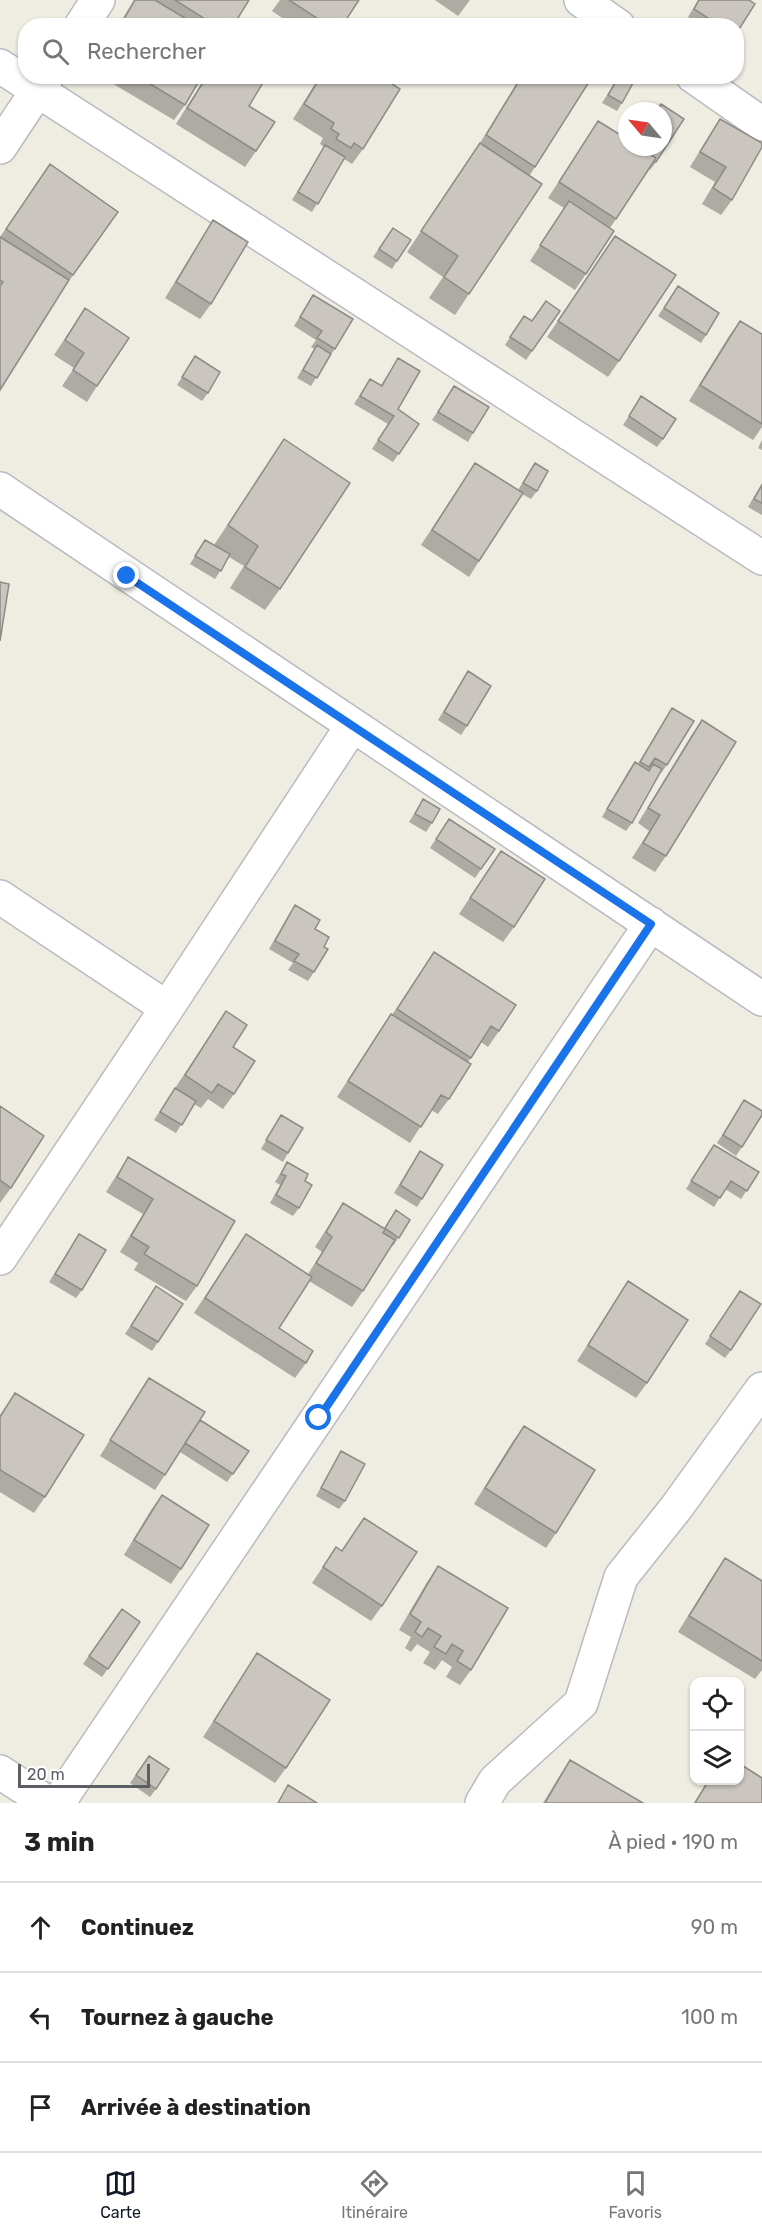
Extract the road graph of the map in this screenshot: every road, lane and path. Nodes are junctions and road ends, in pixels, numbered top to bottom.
1 (98, 0) edge
2 (580, 0) edge
3 (86, 18) edge
4 (606, 18) edge
5 (0, 66) edge
6 (18, 74) edge
7 (42, 84) edge
8 (704, 84) edge
9 (762, 124) edge
10 (0, 147) edge
11 (0, 489) edge
12 (762, 558) edge
13 (352, 726) junction
14 (0, 897) edge
15 (651, 924) junction
16 (762, 999) edge
17 (167, 1008) junction
18 (0, 1258) edge
19 (762, 1389) edge
20 (0, 1772) edge
21 (48, 1803) edge
22 (58, 1803) edge
23 (482, 1803) edge

1 - 3 street
2 - 4 street
5 - 6 street
7 - 10 street
7 - 12 street
8 - 9 street
11 - 13 street
13 - 15 street
13 - 17 street
14 - 17 street
15 - 16 street
15 - 22 street
17 - 18 street
19 - 23 street
20 - 21 street

